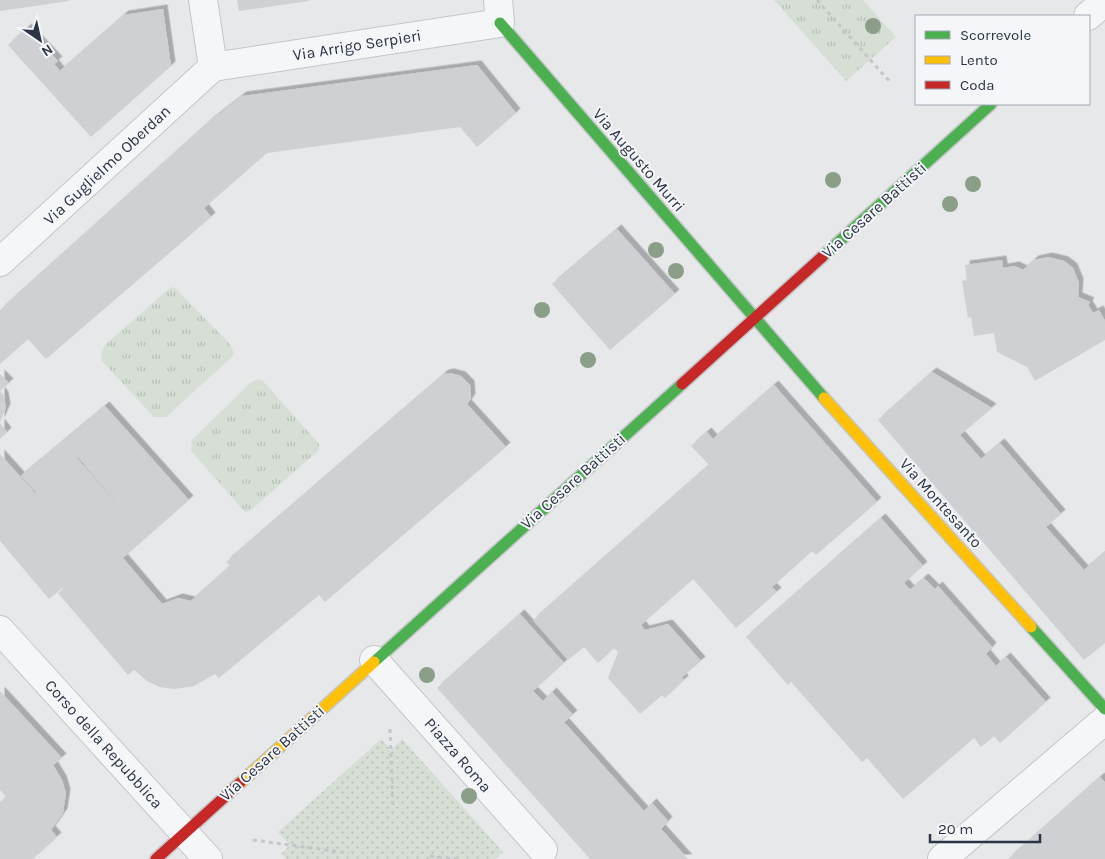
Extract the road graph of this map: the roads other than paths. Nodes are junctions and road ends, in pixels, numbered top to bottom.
1 (203, 0) edge
2 (499, 11) edge
3 (213, 67) junction
4 (990, 105) edge
5 (0, 262) edge
6 (754, 318) junction
7 (0, 630) edge
8 (374, 660) junction
9 (1105, 709) edge
10 (1105, 720) edge
11 (184, 833) junction
12 (542, 850) dead end
13 (156, 859) edge
14 (208, 859) edge
15 (942, 859) edge

1 - 3 street
2 - 3 street, Via Arrigo Serpieri
2 - 6 street, Via Augusto Murri
3 - 5 street, Via Guglielmo Oberdan
4 - 6 street, Via Cesare Battisti
6 - 8 street, Via Cesare Battisti
6 - 9 street, Via Montesanto
7 - 11 street, Corso della Repubblica
8 - 11 street, Via Cesare Battisti
8 - 12 street, Piazza Roma
10 - 15 street
11 - 13 street, Via Cesare Battisti
11 - 14 street, Corso della Repubblica

